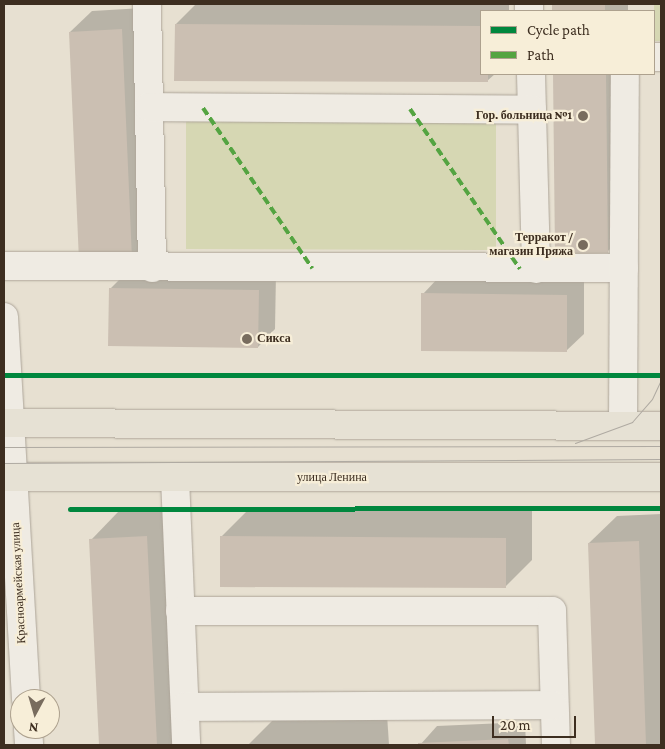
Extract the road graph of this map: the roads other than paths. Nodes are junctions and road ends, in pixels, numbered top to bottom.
1 (147, 4) edge
2 (531, 75) edge
3 (625, 75) edge
4 (149, 107) junction
5 (532, 110) junction
6 (4, 266) edge
7 (152, 268) junction
8 (624, 268) junction
9 (536, 269) junction
10 (4, 317) edge
11 (6, 423) edge
12 (623, 425) junction
13 (661, 426) edge
14 (8, 477) edge
15 (661, 477) edge
16 (175, 478) junction
17 (180, 611) junction
18 (25, 689) edge
19 (554, 705) junction
20 (184, 707) junction
21 (186, 745) edge
22 (556, 745) edge

1 - 4 street
2 - 5 street
3 - 8 street
4 - 5 street
4 - 7 street
5 - 9 street
6 - 7 street
7 - 9 street
8 - 9 street
8 - 12 street
10 - 11 street, Красноармейская улица
11 - 12 main road
11 - 14 street, Красноармейская улица
12 - 13 main road
14 - 16 main road, улица Ленина
14 - 18 street, Красноармейская улица
15 - 16 main road, улица Ленина
16 - 17 street
17 - 19 street
17 - 20 street
19 - 20 street
19 - 22 street
20 - 21 street

